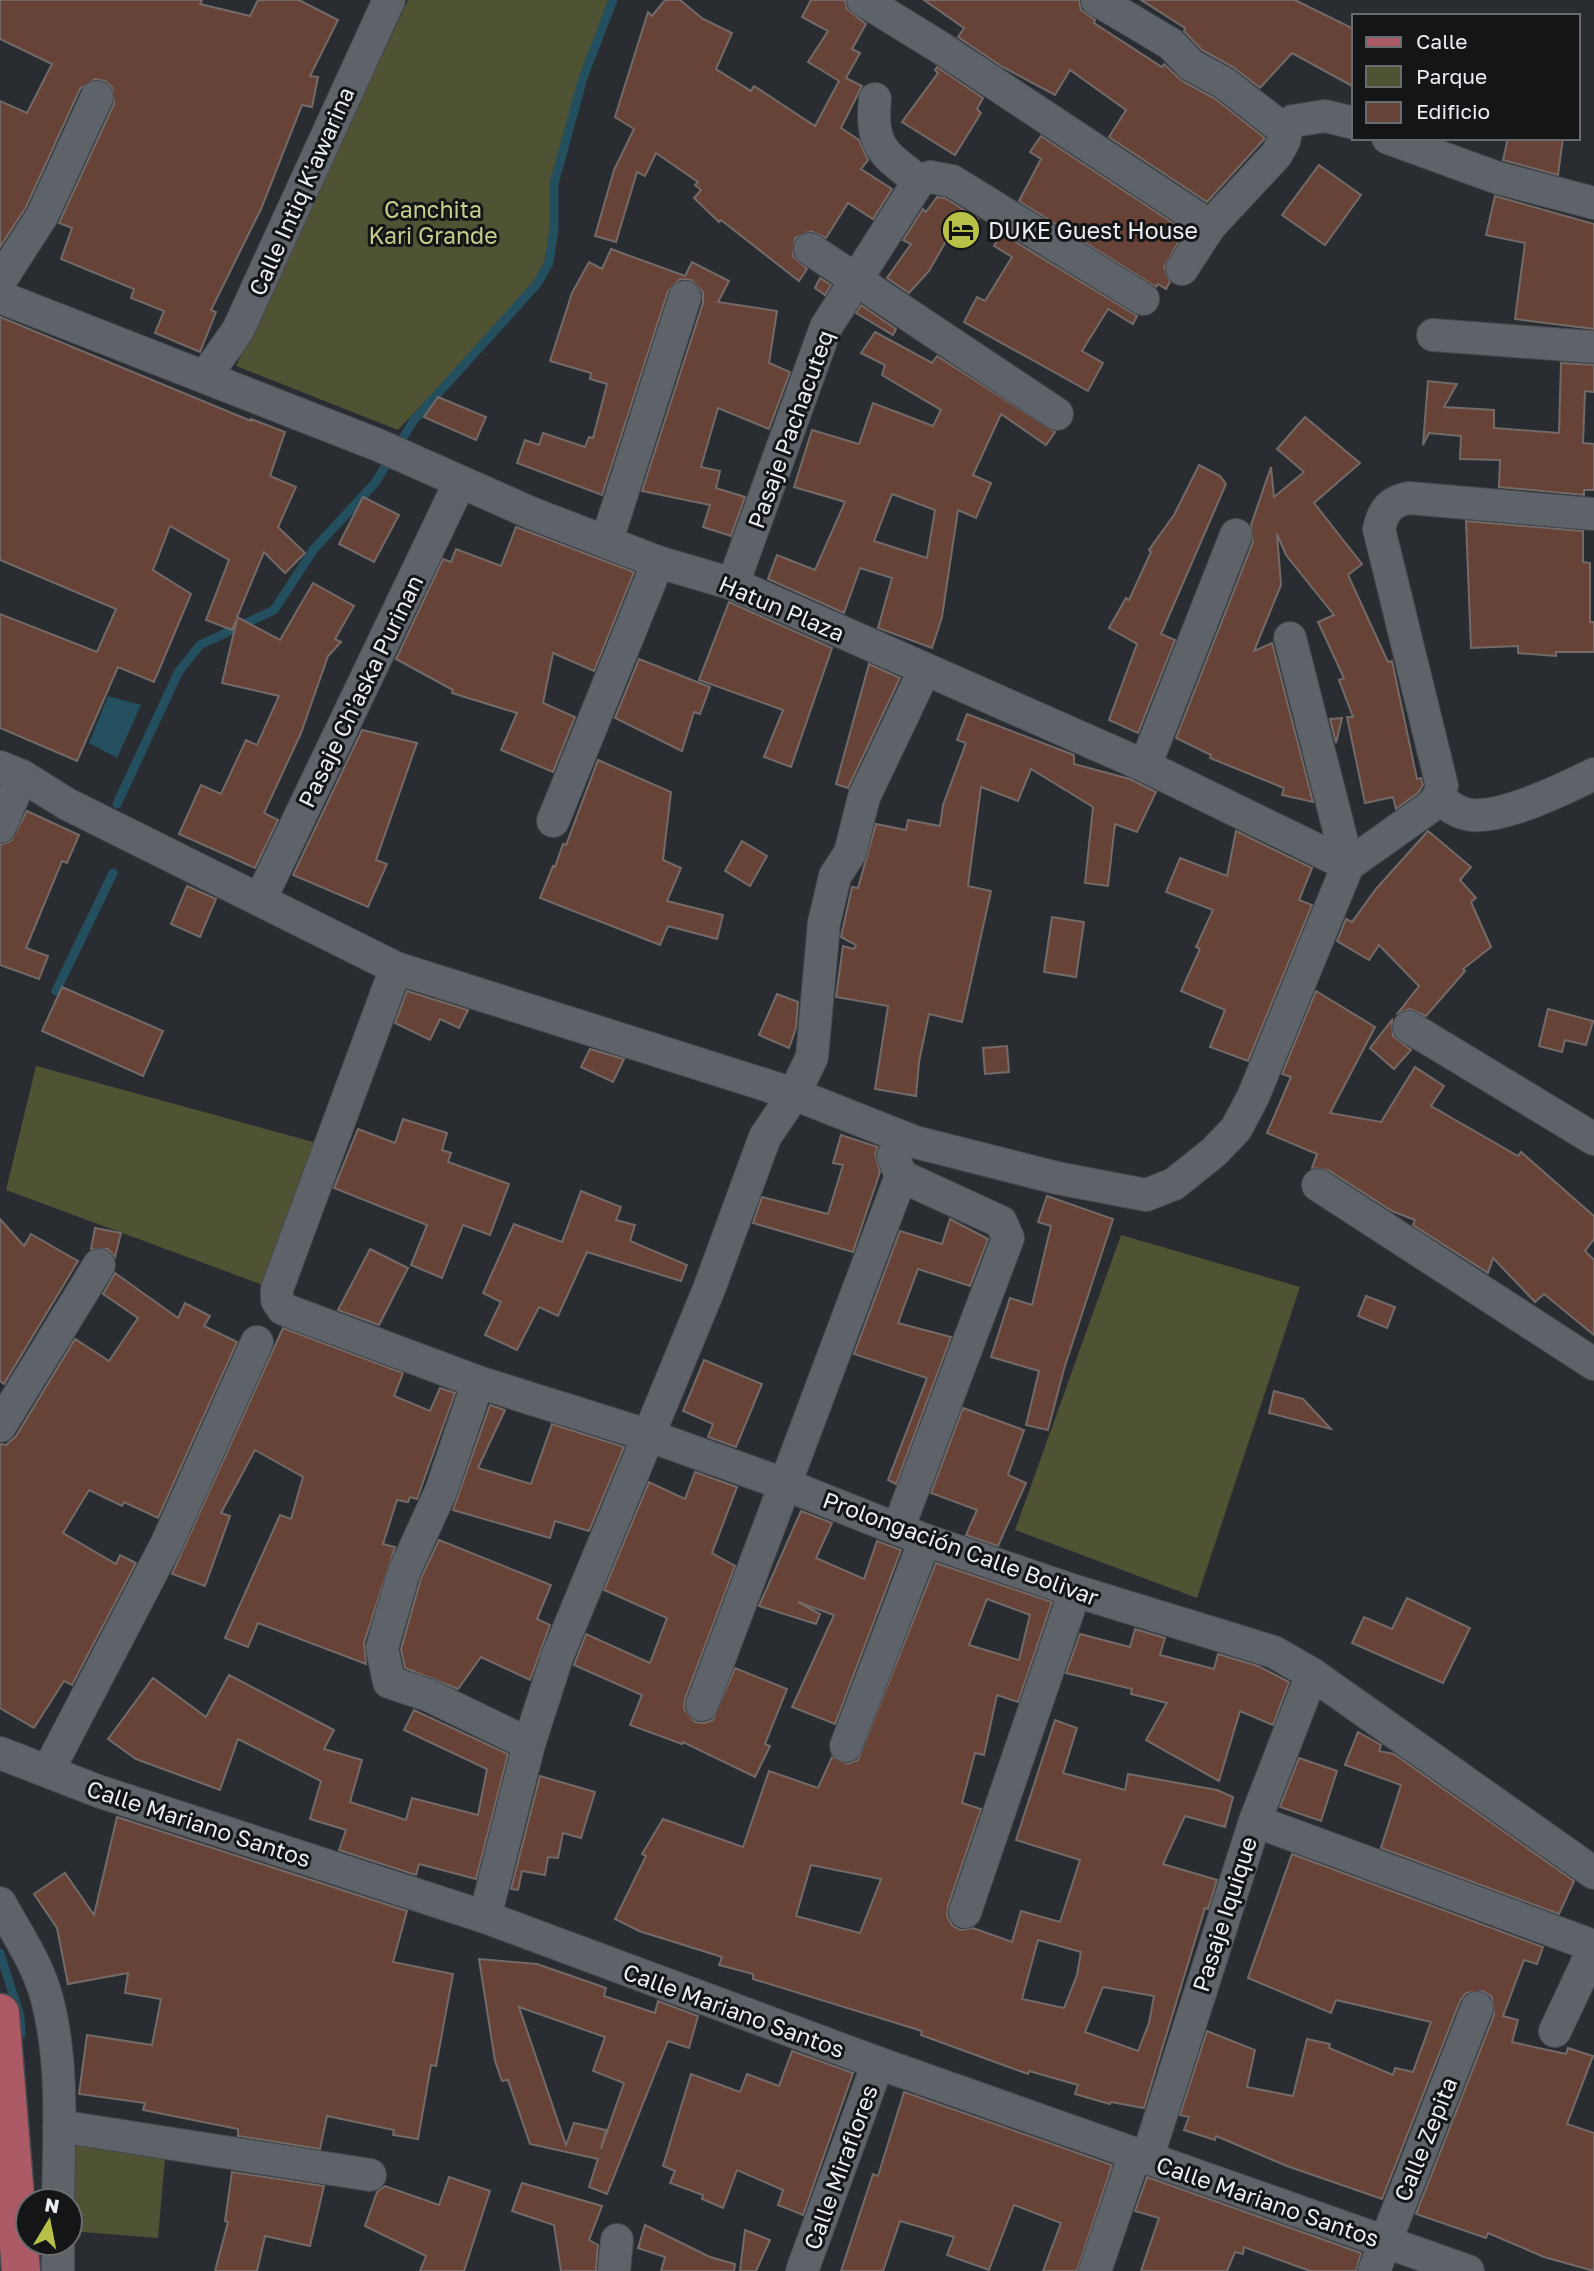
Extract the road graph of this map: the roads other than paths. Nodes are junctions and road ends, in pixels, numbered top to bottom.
1 (389, 0) edge
2 (863, 0) edge
3 (1097, 0) edge
4 (97, 97) dead end
5 (875, 99) dead end
6 (1352, 123) edge
7 (1287, 127) junction
8 (1394, 140) edge
9 (924, 179) junction
10 (1594, 203) edge
11 (1210, 226) junction
12 (810, 249) dead end
13 (1182, 269) dead end
14 (0, 281) edge
15 (858, 281) junction
16 (0, 297) edge
17 (685, 297) dead end
18 (1143, 299) dead end
19 (1433, 335) dead end
20 (1594, 347) edge
21 (205, 377) junction
22 (1057, 414) dead end
23 (460, 482) junction
24 (1594, 514) edge
25 (1236, 534) dead end
26 (607, 540) junction
27 (658, 562) junction
28 (733, 584) junction
29 (1290, 638) dead end
30 (925, 669) junction
31 (1145, 766) junction
32 (1594, 774) edge
33 (9, 781) edge
34 (1438, 797) junction
35 (553, 821) dead end
36 (0, 827) edge
37 (1348, 865) junction
38 (260, 901) junction
39 (396, 968) junction
40 (1409, 1027) dead end
41 (794, 1094) junction
42 (884, 1132) junction
43 (1594, 1139) edge
44 (901, 1176) junction
45 (1318, 1185) dead end
46 (99, 1265) dead end
47 (257, 1342) dead end
48 (1594, 1364) edge
49 (478, 1382) junction
50 (0, 1426) edge
51 (647, 1435) junction
52 (784, 1484) junction
53 (911, 1535) junction
54 (1075, 1591) junction
55 (1312, 1674) junction
56 (702, 1705) dead end
57 (529, 1744) junction
58 (846, 1746) dead end
59 (0, 1753) edge
60 (48, 1771) junction
61 (1255, 1821) junction
62 (1594, 1873) edge
63 (0, 1903) edge
64 (965, 1912) dead end
65 (485, 1917) junction
66 (1594, 1947) edge
67 (1477, 2008) dead end
68 (0, 2013) edge
69 (1555, 2031) dead end
70 (878, 2063) junction
71 (59, 2126) junction
72 (1141, 2156) junction
73 (370, 2175) dead end
74 (58, 2187) edge
75 (617, 2240) dead end
76 (1384, 2241) junction
77 (21, 2271) edge
78 (614, 2271) edge
79 (802, 2271) edge
80 (1096, 2271) edge
81 (1374, 2271) edge
82 (1468, 2271) edge

1 - 21 street, Calle Intiq K'awarina
2 - 11 street
3 - 7 street
4 - 14 street
5 - 9 street
6 - 7 street
7 - 11 street
8 - 10 street
9 - 15 street, Pasaje Pachacuteq
9 - 18 street
11 - 13 street
12 - 15 street
15 - 22 street
15 - 28 street, Pasaje Pachacuteq
16 - 21 street, Hatun Plaza
17 - 26 street
19 - 20 street
21 - 23 street, Hatun Plaza
23 - 26 street, Hatun Plaza
23 - 38 street, Pasaje Ch'aska Purinan
24 - 34 street
25 - 31 street
26 - 27 street, Hatun Plaza
27 - 28 street, Hatun Plaza
27 - 35 street
28 - 30 street, Hatun Plaza
29 - 37 street
30 - 31 street, Hatun Plaza
30 - 41 street
31 - 37 street, Hatun Plaza
32 - 34 street
33 - 36 street
33 - 38 street
34 - 37 street
37 - 42 street
38 - 39 street
39 - 41 street
39 - 49 street, Prolongación Calle Bolivar
40 - 43 street
41 - 42 street
41 - 51 street
42 - 44 street
44 - 52 street
44 - 53 street
45 - 48 street
46 - 50 street
47 - 60 street
49 - 51 street, Prolongación Calle Bolivar
49 - 57 street
51 - 52 street, Prolongación Calle Bolivar
51 - 57 street
52 - 53 street, Prolongación Calle Bolivar
52 - 56 street
53 - 54 street, Prolongación Calle Bolivar
53 - 58 street
54 - 55 street, Prolongación Calle Bolivar
54 - 64 street
55 - 61 street, Pasaje Iquique
55 - 62 street, Prolongación Calle Bolivar
57 - 65 street
59 - 60 street, Calle Mariano Santos
60 - 65 street, Calle Mariano Santos
61 - 66 street
61 - 72 street, Pasaje Iquique
63 - 71 street
65 - 70 street, Calle Mariano Santos
66 - 69 street
67 - 76 street, Calle Zepita
68 - 77 main road
70 - 72 street, Calle Mariano Santos
70 - 79 street, Calle Miraflores
71 - 73 street
71 - 74 street
72 - 76 street, Calle Mariano Santos
72 - 80 street, Pasaje Iquique
75 - 78 street
76 - 81 street, Calle Zepita
76 - 82 street, Calle Mariano Santos

